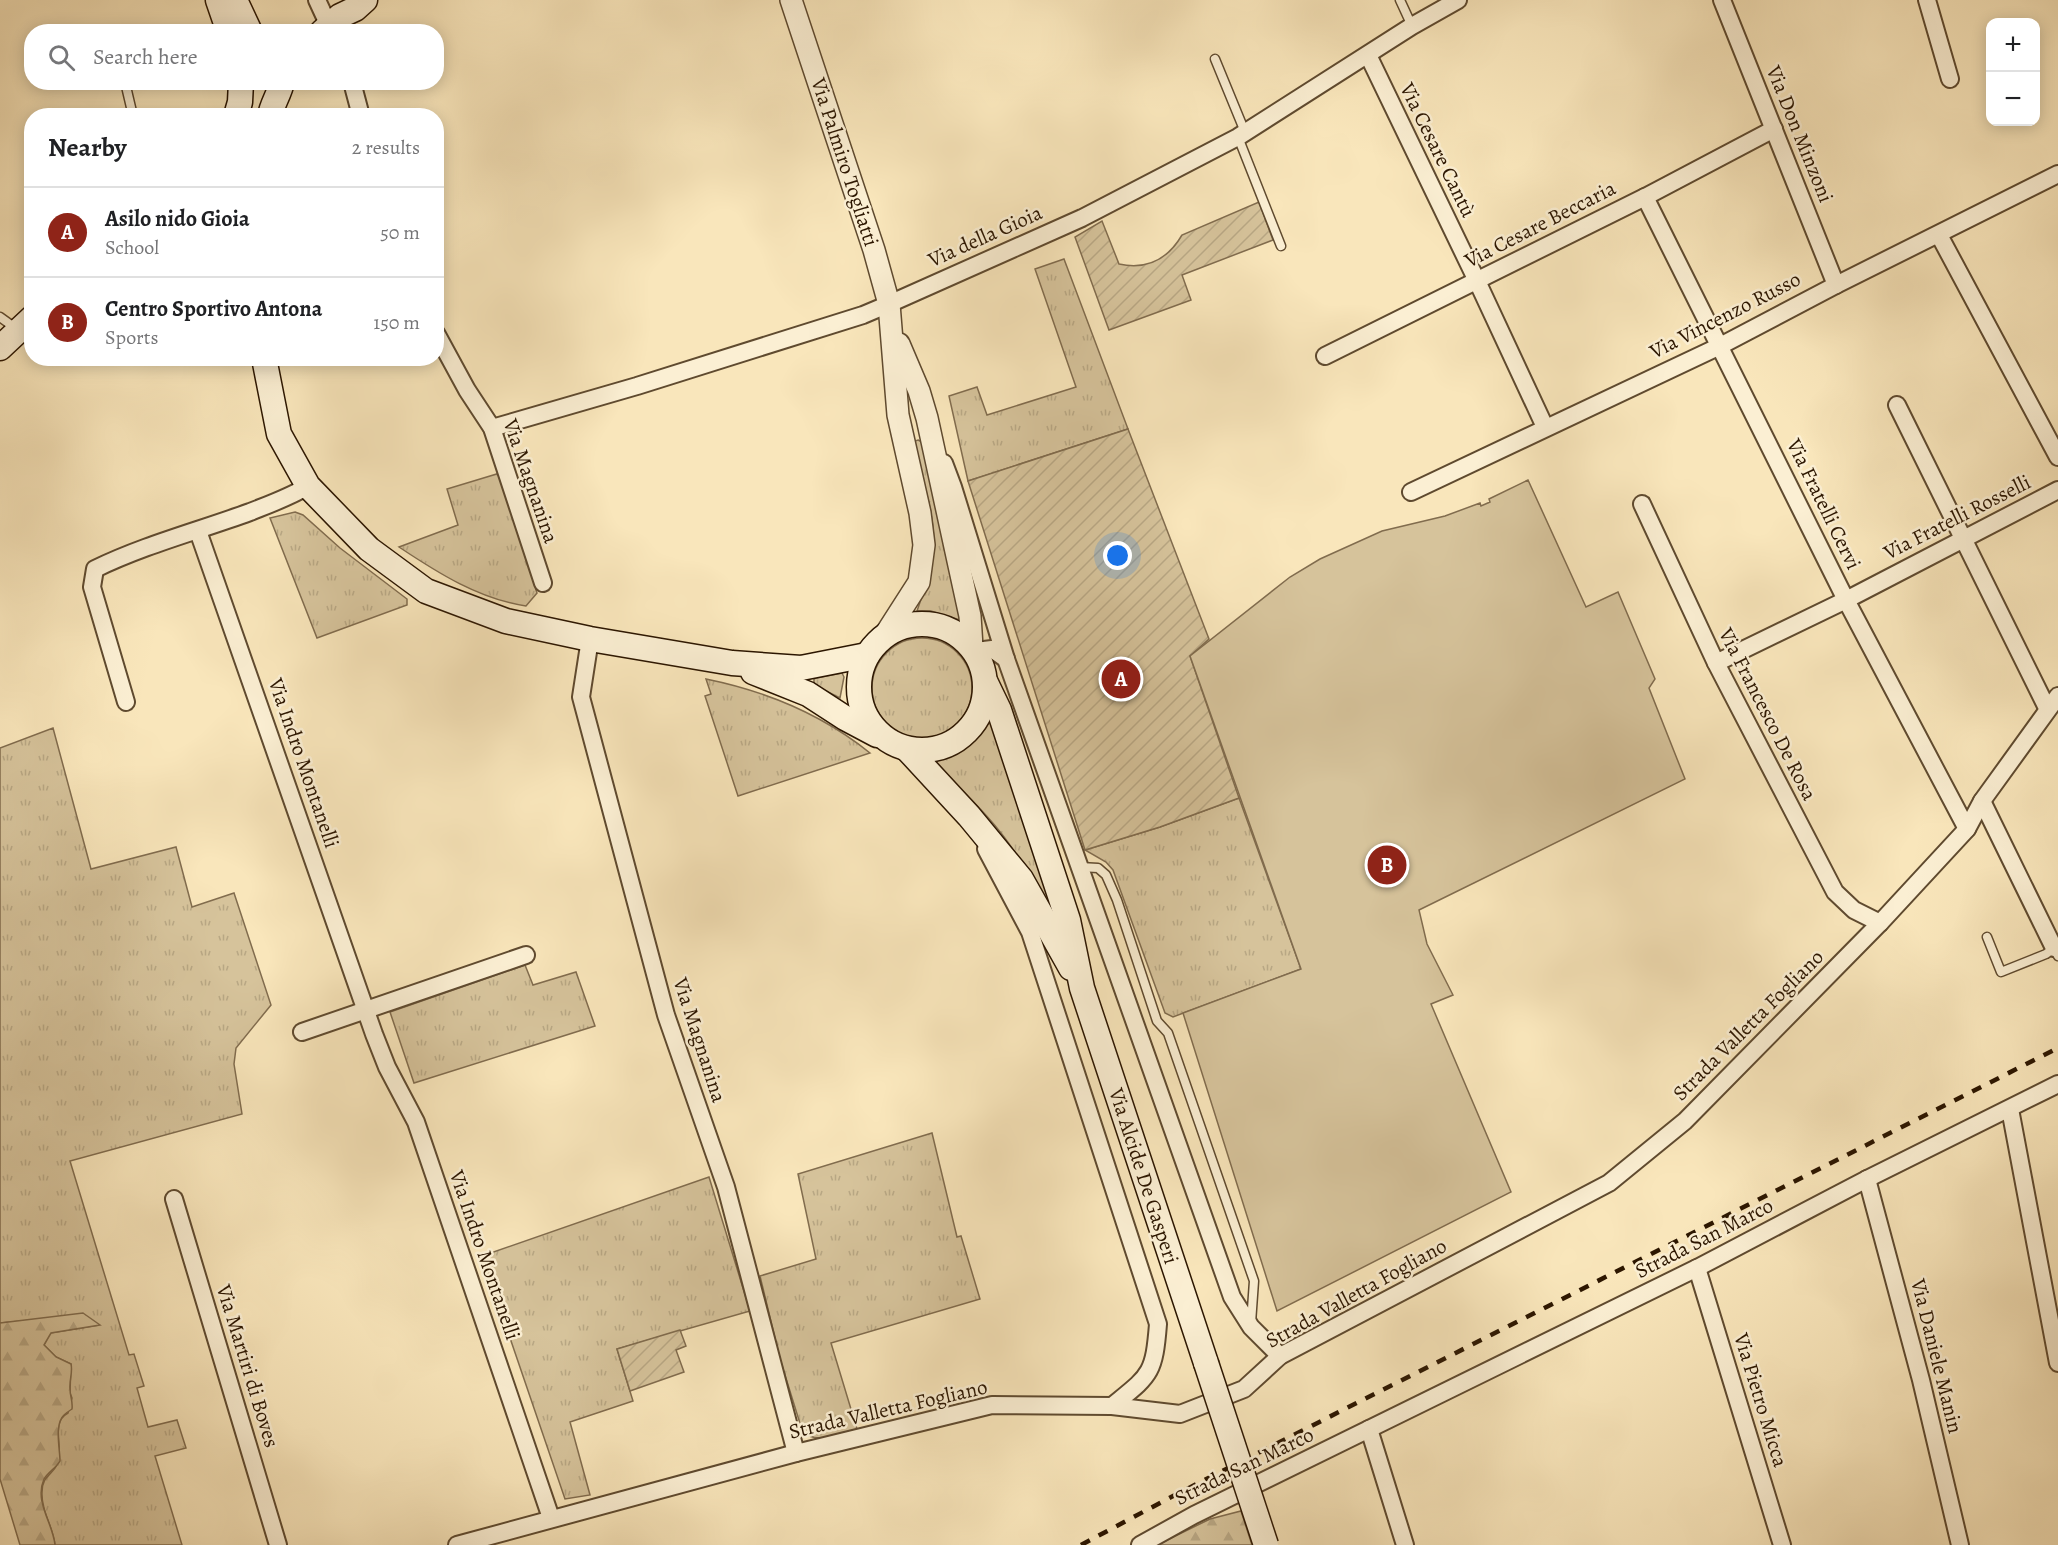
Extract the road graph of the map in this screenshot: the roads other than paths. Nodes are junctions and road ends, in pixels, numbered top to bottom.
1 (218, 0) edge
2 (235, 0) edge
3 (317, 0) edge
4 (791, 0) edge
5 (1400, 0) edge
6 (1458, 0) edge
7 (1722, 0) edge
8 (1927, 0) edge
9 (360, 5) edge
10 (226, 24) edge
11 (246, 24) edge
12 (328, 24) edge
13 (335, 24) edge
14 (1412, 26) junction
15 (1368, 55) junction
16 (1215, 59) dead end
17 (1950, 79) dead end
18 (127, 90) edge
19 (241, 90) edge
20 (282, 90) edge
21 (354, 90) edge
22 (131, 108) edge
23 (238, 108) edge
24 (272, 108) edge
25 (359, 108) edge
26 (1774, 129) junction
27 (1241, 134) junction
28 (2058, 174) edge
29 (1645, 197) junction
30 (1939, 236) junction
31 (1281, 246) dead end
32 (1477, 281) junction
33 (1836, 285) junction
34 (889, 304) junction
35 (16, 322) edge
36 (892, 327) junction
37 (1720, 346) junction
38 (0, 348) edge
39 (444, 348) edge
40 (1325, 356) dead end
41 (266, 366) edge
42 (1897, 405) dead end
43 (927, 418) junction
44 (1545, 427) junction
45 (492, 428) junction
46 (2058, 457) edge
47 (308, 486) junction
48 (2058, 490) edge
49 (1411, 492) dead end
50 (1642, 504) dead end
51 (198, 531) junction
52 (1962, 538) junction
53 (543, 583) dead end
54 (1846, 600) junction
55 (885, 635) junction
56 (590, 639) junction
57 (974, 649) junction
58 (867, 655) junction
59 (1006, 659) junction
60 (732, 663) junction
61 (1716, 663) junction
62 (986, 683) junction
63 (126, 702) dead end
64 (2053, 702) edge
65 (879, 736) junction
66 (908, 750) junction
67 (1982, 801) junction
68 (969, 816) junction
69 (1967, 828) junction
70 (1080, 867) junction
71 (1880, 923) junction
72 (1986, 937) dead end
73 (2056, 952) edge
74 (526, 955) dead end
75 (1082, 988) junction
76 (366, 1010) junction
77 (302, 1032) dead end
78 (2058, 1084) edge
79 (2010, 1109) junction
80 (1867, 1179) junction
81 (174, 1199) dead end
82 (1697, 1268) junction
83 (1251, 1327) junction
84 (1280, 1356) junction
85 (2058, 1363) edge
86 (1112, 1406) junction
87 (1370, 1429) junction
88 (796, 1453) junction
89 (551, 1518) junction
90 (278, 1545) edge
91 (457, 1545) edge
92 (1140, 1545) edge
93 (1266, 1545) edge
94 (1405, 1545) edge
95 (1782, 1545) edge
96 (1960, 1545) edge

1 - 10 main road
2 - 11 main road
3 - 12 street
4 - 34 street, Via Palmiro Togliatti
5 - 14 lane
6 - 14 street, Via della Gioia
7 - 26 street, Via Don Minzoni
8 - 17 street
9 - 13 main road
14 - 15 street, Via della Gioia
15 - 27 street, Via della Gioia
15 - 32 street, Via Cesare Cantù
16 - 27 lane
18 - 22 lane
19 - 23 main road
20 - 24 main road
21 - 25 street
26 - 29 street, Via Cesare Beccaria
26 - 33 street, Via Don Minzoni
27 - 31 lane
27 - 34 street, Via della Gioia
28 - 30 street, Via Vincenzo Russo
29 - 32 street, Via Cesare Beccaria
29 - 37 street, Via Fratelli Cervi
30 - 33 street, Via Vincenzo Russo
30 - 46 street
32 - 40 street, Via Cesare Beccaria
32 - 44 street, Via Cesare Cantù
33 - 37 street, Via Vincenzo Russo
34 - 36 street, Via Palmiro Togliatti
34 - 45 street, Via della Gioia
35 - 38 main road
36 - 43 street, Via Palmiro Togliatti
36 - 55 street, Via Palmiro Togliatti
37 - 44 street, Via Vincenzo Russo
37 - 54 street, Via Fratelli Cervi
39 - 45 street, Via Magnanina
41 - 47 main road
42 - 52 street
43 - 57 street, Via Palmiro Togliatti
43 - 59 street
44 - 49 street, Via Vincenzo Russo
45 - 53 street, Via Magnanina
47 - 51 street
47 - 56 main road
48 - 52 street, Via Fratelli Rosselli
50 - 61 street, Via Francesco De Rosa
51 - 63 street
51 - 76 street, Via Indro Montanelli
52 - 54 street, Via Fratelli Rosselli
52 - 64 street
54 - 61 street, Via Fratelli Rosselli
54 - 69 street, Via Fratelli Cervi
55 - 57 main road, Via Alcide De Gasperi
55 - 58 main road, Via Alcide De Gasperi
56 - 60 main road
56 - 88 street, Via Magnanina
57 - 59 street
57 - 62 main road, Via Alcide De Gasperi
58 - 60 main road
58 - 65 main road, Via Alcide De Gasperi
59 - 70 street
60 - 65 main road
61 - 71 street, Via Francesco De Rosa
62 - 66 main road, Via Alcide De Gasperi
62 - 75 main road, Via Alcide De Gasperi
64 - 67 street, Strada Valletta Fogliano
65 - 66 main road, Via Alcide De Gasperi
66 - 68 main road, Via Alcide De Gasperi
67 - 69 street, Strada Valletta Fogliano
67 - 73 street
68 - 75 main road, Via Alcide De Gasperi
68 - 86 street
69 - 71 street, Strada Valletta Fogliano
70 - 83 street
70 - 83 lane
71 - 84 street, Strada Valletta Fogliano
72 - 73 lane
74 - 76 street
75 - 93 main road, Via Alcide De Gasperi, bridge
76 - 77 street
76 - 89 street, Via Indro Montanelli
78 - 79 street, Strada San Marco
79 - 80 street, Strada San Marco
79 - 85 street
80 - 82 street, Strada San Marco
80 - 96 street, Via Daniele Manin
81 - 90 street, Via Martiri di Boves
82 - 87 street, Strada San Marco
82 - 95 street, Via Pietro Micca
83 - 84 street
84 - 86 street, Strada Valletta Fogliano
86 - 88 street, Strada Valletta Fogliano
87 - 92 street, Strada San Marco
87 - 94 street
88 - 89 street, Strada Valletta Fogliano
89 - 91 street, Strada Valletta Fogliano

